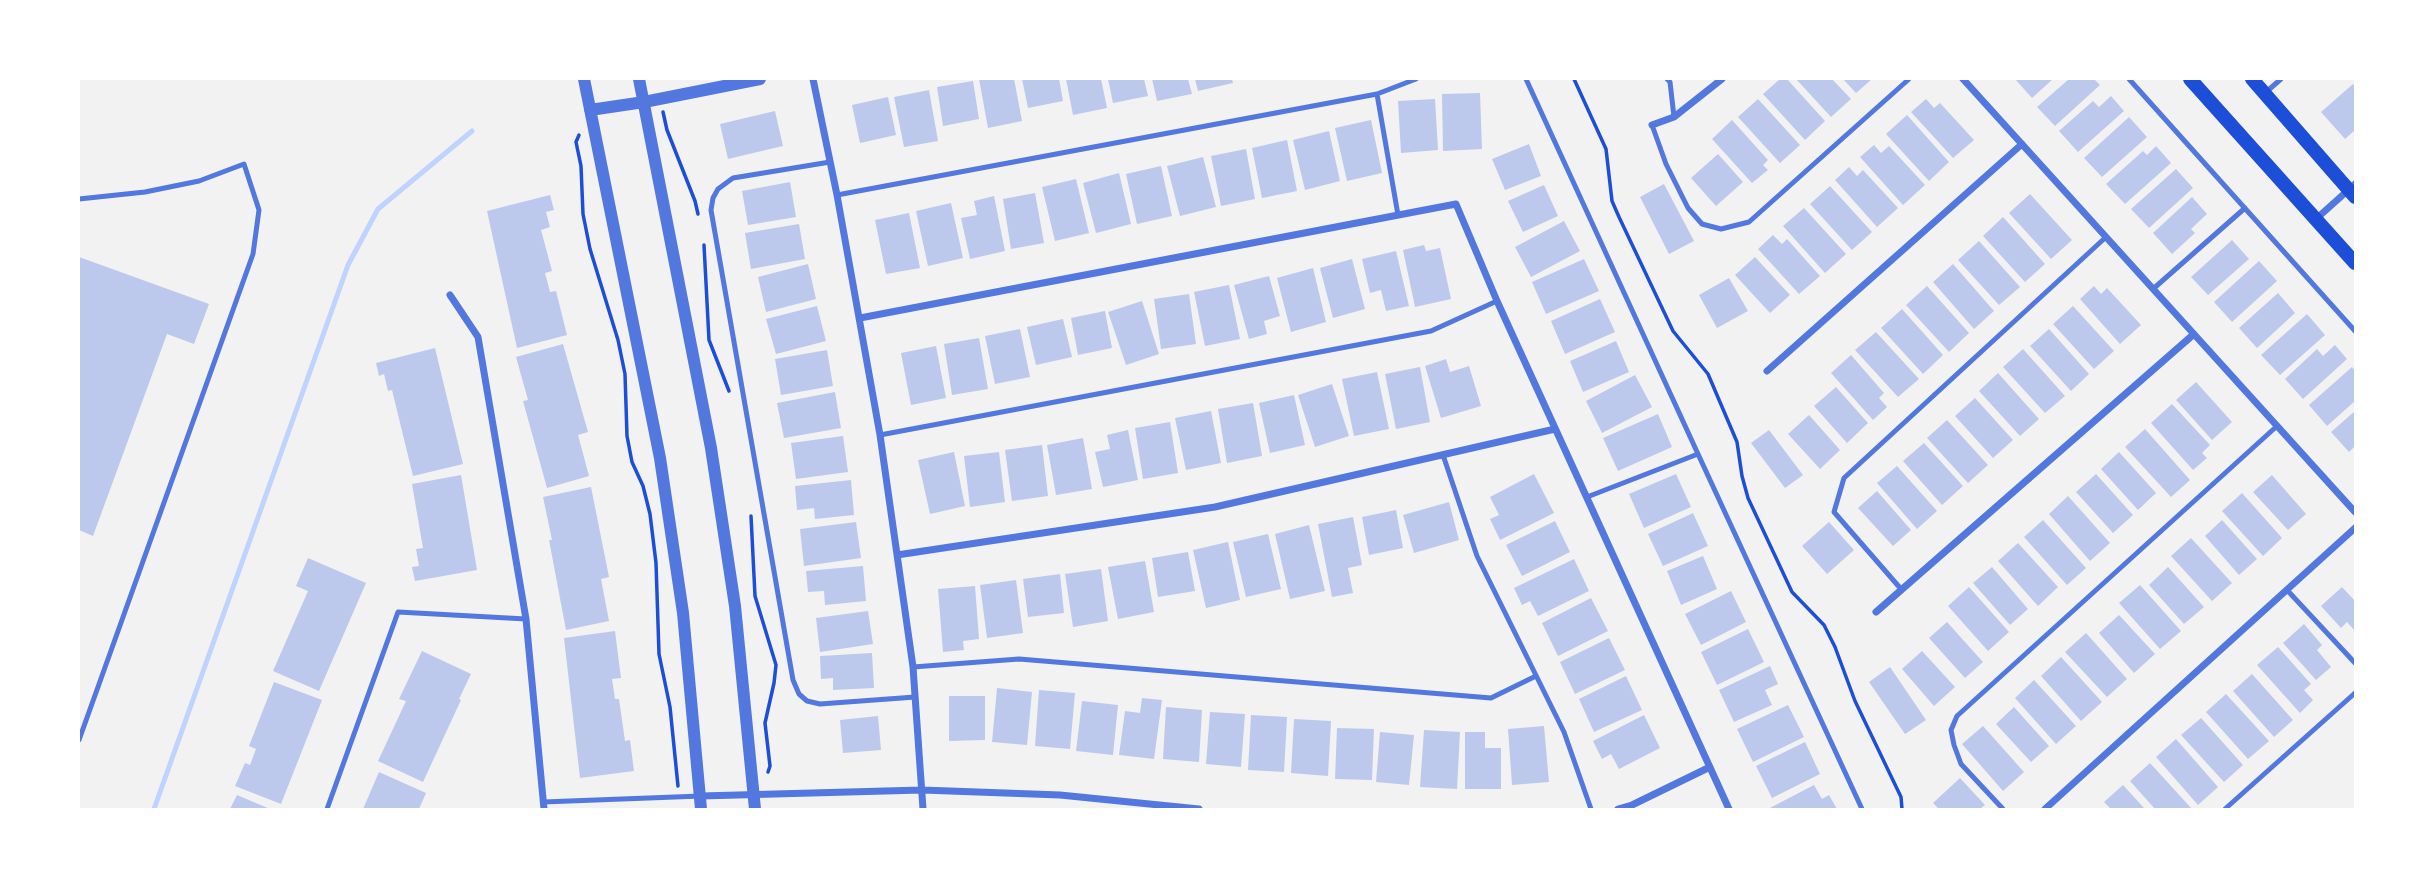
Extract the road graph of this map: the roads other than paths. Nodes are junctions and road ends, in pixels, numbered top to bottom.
1 (584, 79) edge
2 (639, 79) edge
3 (760, 79) edge
4 (813, 79) edge
5 (1416, 79) edge
6 (1526, 79) edge
7 (1667, 79) edge
8 (1722, 79) edge
9 (1909, 79) edge
10 (1963, 79) edge
11 (2129, 79) edge
12 (2190, 79) edge
13 (2252, 79) edge
14 (2281, 79) edge
15 (2264, 93) junction
16 (1377, 94) junction
17 (644, 102) junction
18 (590, 110) junction
19 (1674, 117) junction
20 (1651, 125) joint
21 (2022, 144) junction
22 (830, 162) junction
23 (2353, 190) edge
24 (836, 195) junction
25 (79, 198) edge
26 (2245, 208) junction
27 (1398, 215) junction
28 (2316, 219) junction
29 (2106, 237) junction
30 (2355, 263) edge
31 (2152, 289) junction
32 (450, 295) dead end
33 (1497, 301) junction
34 (860, 318) junction
35 (2355, 331) edge
36 (2194, 334) junction
37 (1767, 371) dead end
38 (2277, 426) junction
39 (1555, 429) junction
40 (880, 435) junction
41 (1698, 454) junction
42 (1443, 455) junction
43 (1587, 497) junction
44 (2355, 512) edge
45 (2355, 528) edge
46 (897, 555) junction
47 (1901, 589) junction
48 (2287, 590) junction
49 (1876, 612) dead end
50 (526, 619) junction
51 (2355, 663) edge
52 (913, 667) junction
53 (1536, 676) junction
54 (2355, 693) edge
55 (915, 697) junction
56 (79, 740) edge
57 (1710, 767) junction
58 (922, 790) junction
59 (755, 794) junction
60 (701, 803) edge
61 (543, 806) edge
62 (327, 809) edge
63 (755, 809) edge
64 (923, 809) edge
65 (1199, 809) edge
66 (1591, 809) edge
67 (1618, 809) edge
68 (1729, 809) edge
69 (1862, 809) edge
70 (2003, 809) edge
71 (2046, 809) edge
72 (2225, 809) edge

1 - 18 street
2 - 17 street
3 - 17 street
4 - 22 street
5 - 16 lane
6 - 41 lane
7 - 19 lane
8 - 19 street
9 - 20 lane
10 - 21 street
11 - 26 lane
12 - 28 main road
13 - 15 main road
14 - 15 lane
15 - 23 main road
16 - 24 lane
16 - 27 lane
17 - 18 street
17 - 59 street
18 - 60 street
19 - 20 street
21 - 29 street
21 - 37 street
22 - 24 street
22 - 55 lane
23 - 28 street
24 - 34 street
25 - 56 lane
26 - 31 lane
26 - 35 lane
27 - 33 street
27 - 34 street
28 - 30 main road
29 - 31 street
29 - 47 lane
31 - 36 street
32 - 50 street
33 - 39 street
33 - 40 lane
34 - 40 street
36 - 38 street
36 - 47 street
38 - 44 street
38 - 70 lane
39 - 42 street
39 - 43 street
40 - 46 street
41 - 43 lane
41 - 69 lane
42 - 46 street
42 - 53 lane
43 - 57 street
45 - 48 street
46 - 52 street
47 - 49 street
48 - 51 lane
48 - 71 street
50 - 61 street
50 - 62 lane
52 - 53 lane
52 - 55 street
53 - 66 lane
54 - 72 lane
55 - 58 street
57 - 67 street
57 - 68 street
58 - 59 street
58 - 64 street
58 - 65 street
59 - 60 street
59 - 63 street
60 - 61 lane

